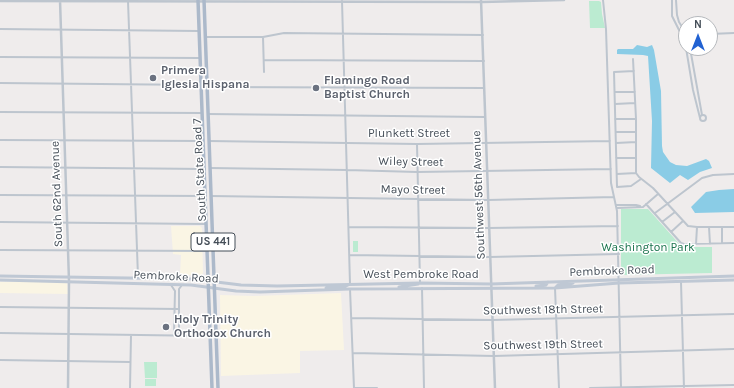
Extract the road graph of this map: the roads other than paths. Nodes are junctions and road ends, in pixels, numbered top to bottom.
1 (542, 0) edge
2 (564, 0) edge
3 (603, 0) edge
4 (672, 0) edge
5 (676, 0) edge
6 (0, 1) edge
7 (60, 1) edge
8 (92, 1) edge
9 (128, 1) junction
10 (198, 1) edge
11 (204, 1) edge
12 (338, 1) edge
13 (342, 1) junction
14 (482, 1) edge
15 (678, 20) edge
16 (678, 24) edge
17 (0, 29) edge
18 (61, 30) junction
19 (130, 30) junction
20 (199, 30) junction
21 (343, 33) junction
22 (734, 33) edge
23 (718, 34) edge
24 (483, 35) junction
25 (206, 37) junction
26 (263, 37) junction
27 (0, 56) edge
28 (689, 56) edge
29 (691, 56) edge
30 (62, 57) junction
31 (131, 57) junction
32 (200, 58) junction
33 (264, 60) junction
34 (343, 60) junction
35 (633, 60) dead end
36 (484, 61) junction
37 (634, 71) junction
38 (264, 72) dead end
39 (201, 77) junction
40 (0, 83) edge
41 (63, 84) junction
42 (132, 85) junction
43 (201, 85) junction
44 (206, 87) junction
45 (344, 88) junction
46 (484, 88) junction
47 (615, 92) junction
48 (635, 92) junction
49 (206, 93) junction
50 (635, 103) junction
51 (615, 104) junction
52 (0, 112) edge
53 (64, 112) junction
54 (133, 112) junction
55 (202, 113) junction
56 (208, 114) junction
57 (345, 115) junction
58 (702, 115) junction
59 (485, 117) junction
60 (700, 118) junction
61 (615, 119) junction
62 (636, 119) junction
63 (616, 132) junction
64 (636, 132) junction
65 (0, 140) edge
66 (64, 140) junction
67 (134, 140) junction
68 (203, 141) junction
69 (209, 141) junction
70 (610, 141) junction
71 (636, 142) junction
72 (346, 143) junction
73 (616, 143) junction
74 (417, 144) junction
75 (486, 144) junction
76 (616, 158) junction
77 (636, 158) junction
78 (204, 161) junction
79 (0, 167) edge
80 (66, 168) junction
81 (135, 168) junction
82 (210, 168) junction
83 (205, 169) junction
84 (611, 169) junction
85 (347, 170) junction
86 (417, 172) junction
87 (487, 172) junction
88 (636, 173) junction
89 (617, 174) junction
90 (734, 174) edge
91 (210, 176) junction
92 (642, 179) junction
93 (658, 194) junction
94 (0, 195) edge
95 (67, 195) junction
96 (136, 196) junction
97 (205, 196) junction
98 (211, 196) junction
99 (614, 197) junction
100 (348, 198) junction
101 (418, 199) junction
102 (488, 200) junction
103 (667, 203) junction
104 (646, 204) junction
105 (616, 207) junction
106 (675, 212) junction
107 (655, 213) junction
108 (683, 221) junction
109 (0, 222) edge
110 (662, 222) junction
111 (67, 223) junction
112 (137, 223) junction
113 (206, 224) junction
114 (349, 226) junction
115 (618, 226) junction
116 (709, 227) junction
117 (722, 227) junction
118 (734, 227) edge
119 (419, 228) junction
120 (489, 228) junction
121 (697, 228) junction
122 (671, 232) junction
123 (722, 243) junction
124 (734, 243) edge
125 (696, 244) junction
126 (710, 244) junction
127 (0, 250) edge
128 (68, 250) junction
129 (138, 251) junction
130 (207, 251) junction
131 (619, 254) junction
132 (349, 255) junction
133 (420, 256) junction
134 (490, 257) junction
135 (0, 276) edge
136 (734, 276) edge
137 (138, 277) junction
138 (708, 277) junction
139 (678, 278) junction
140 (69, 279) junction
141 (0, 280) edge
142 (208, 280) junction
143 (734, 280) edge
144 (214, 281) junction
145 (619, 281) junction
146 (548, 282) junction
147 (574, 282) junction
148 (657, 282) junction
149 (681, 282) junction
150 (105, 283) junction
151 (420, 283) junction
152 (170, 284) junction
153 (350, 284) junction
154 (375, 284) junction
155 (443, 284) junction
156 (183, 285) junction
157 (492, 286) junction
158 (208, 287) junction
159 (215, 288) junction
160 (395, 288) junction
161 (422, 288) junction
162 (531, 288) junction
163 (555, 288) junction
164 (350, 289) junction
165 (324, 290) junction
166 (0, 306) edge
167 (69, 307) junction
168 (175, 309) junction
169 (179, 309) junction
170 (734, 314) edge
171 (682, 316) junction
172 (619, 317) junction
173 (352, 318) junction
174 (422, 319) junction
175 (556, 319) junction
176 (492, 320) junction
177 (0, 333) edge
178 (68, 334) junction
179 (131, 335) junction
180 (176, 336) junction
181 (210, 336) junction
182 (734, 349) edge
183 (683, 351) junction
184 (620, 352) junction
185 (353, 353) junction
186 (423, 354) junction
187 (558, 354) junction
188 (494, 356) junction
189 (0, 360) edge
190 (68, 361) junction
191 (130, 362) junction
192 (211, 374) junction
193 (734, 385) edge
194 (218, 387) edge
195 (684, 387) edge
196 (68, 388) edge
197 (130, 388) edge
198 (212, 388) edge
199 (354, 388) edge
200 (377, 388) edge
201 (424, 388) edge
202 (495, 388) edge
203 (559, 388) edge
204 (590, 388) edge
205 (621, 388) edge

1 - 2 street
1 - 14 street
3 - 70 street
4 - 16 street
5 - 15 street
6 - 7 street
7 - 8 street
7 - 18 street, South 62nd Avenue
8 - 9 street
9 - 10 street
9 - 19 street
10 - 11 street
10 - 20 main road, South State Road 7 / US 441
11 - 12 street
11 - 25 main road, South State Road 7 / US 441
12 - 13 street
13 - 14 street
13 - 21 street
14 - 24 street, Southwest 56th Avenue
17 - 18 street
18 - 19 street
18 - 30 street, South 62nd Avenue
19 - 20 street
19 - 31 street
20 - 32 main road, South State Road 7 / US 441
21 - 24 street
21 - 26 street
21 - 34 street
22 - 23 street
24 - 36 street, Southwest 56th Avenue
25 - 26 street
25 - 44 main road, South State Road 7 / US 441
26 - 33 street
27 - 30 street
28 - 60 street
29 - 58 street
30 - 31 street
30 - 41 street, South 62nd Avenue
31 - 32 street
31 - 42 street
32 - 39 main road, South State Road 7 / US 441
33 - 34 street
33 - 38 street
34 - 36 street
34 - 45 street
35 - 37 street
36 - 46 street, Southwest 56th Avenue
37 - 47 street
37 - 48 street
39 - 43 main road, South State Road 7 / US 441
39 - 44 main road
40 - 41 street
41 - 42 street
41 - 53 street, South 62nd Avenue
42 - 43 street
42 - 54 street
43 - 49 main road
43 - 55 main road, South State Road 7 / US 441
44 - 45 street
44 - 49 main road, South State Road 7 / US 441
45 - 46 street
45 - 57 street
46 - 59 street, Southwest 56th Avenue
47 - 48 street
47 - 51 street
48 - 50 street
49 - 56 main road, South State Road 7 / US 441
50 - 51 street
50 - 62 street
51 - 61 street
52 - 53 street
53 - 54 street
53 - 66 street, South 62nd Avenue
54 - 55 street
54 - 67 street
55 - 68 main road, South State Road 7 / US 441
56 - 57 street
56 - 69 main road, South State Road 7 / US 441
57 - 59 street
57 - 72 street
58 - 60 street
58 - 60 street
59 - 75 street, Southwest 56th Avenue
61 - 62 street
61 - 63 street
62 - 64 street
63 - 64 street
63 - 73 street
64 - 71 street
65 - 66 street
66 - 67 street
66 - 80 street, South 62nd Avenue
67 - 68 street
67 - 81 street
68 - 78 main road, South State Road 7 / US 441
69 - 72 street, Plunkett Street
69 - 82 main road, South State Road 7 / US 441
70 - 75 street, Plunkett Street
70 - 84 street
71 - 73 street
71 - 77 street
72 - 74 street, Plunkett Street
72 - 85 street
73 - 76 street
74 - 75 street, Plunkett Street
74 - 86 street
75 - 87 street, Southwest 56th Avenue
76 - 77 street
76 - 89 street
77 - 88 street
78 - 82 main road
78 - 83 main road, South State Road 7 / US 441
79 - 80 street
80 - 81 street
80 - 95 street, South 62nd Avenue
81 - 83 street
81 - 96 street
82 - 85 street, Wiley Street
82 - 91 main road, South State Road 7 / US 441
83 - 91 main road
83 - 97 main road, South State Road 7 / US 441
84 - 87 street, Wiley Street
84 - 99 street
85 - 86 street, Wiley Street
85 - 100 street
86 - 87 street, Wiley Street
86 - 101 street
87 - 102 street, Southwest 56th Avenue
88 - 89 street
88 - 92 street
89 - 92 street
90 - 103 street
91 - 98 main road, South State Road 7 / US 441
92 - 93 street
93 - 103 street
93 - 104 street
94 - 95 street
95 - 96 street
95 - 111 street, South 62nd Avenue
96 - 97 street
96 - 112 street
97 - 113 main road, South State Road 7 / US 441
98 - 100 street, Mayo Street
98 - 144 main road, South State Road 7 / US 441
99 - 102 street, Mayo Street
99 - 105 street
100 - 101 street, Mayo Street
100 - 114 street
101 - 102 street, Mayo Street
101 - 119 street
102 - 120 street, Southwest 56th Avenue
103 - 106 street
103 - 107 street
104 - 105 street
104 - 107 street
105 - 115 street
106 - 108 street
106 - 110 street
107 - 110 street
108 - 121 street
108 - 122 street
109 - 111 street
110 - 122 street
111 - 112 street
111 - 128 street, South 62nd Avenue
112 - 113 street
112 - 129 street
113 - 130 main road, South State Road 7 / US 441
114 - 119 street
114 - 132 street
115 - 120 street
115 - 131 street
116 - 117 street
116 - 121 street
116 - 126 street
117 - 118 street
117 - 123 street
119 - 120 street
119 - 133 street
120 - 134 street, Southwest 56th Avenue
121 - 125 street
122 - 125 street
123 - 124 street
123 - 126 street
125 - 126 street
127 - 128 street
128 - 129 street
128 - 140 street, South 62nd Avenue
129 - 130 street
129 - 137 street
130 - 142 main road, South State Road 7 / US 441
131 - 134 street
131 - 145 street
132 - 133 street
132 - 153 street
133 - 134 street
133 - 151 street
134 - 157 street, Southwest 56th Avenue
135 - 140 main road, Pembroke Road
136 - 138 main road, Pembroke Road
137 - 140 main road, Pembroke Road
137 - 142 main road, Pembroke Road
137 - 150 main road
138 - 139 main road, Pembroke Road
138 - 149 main road
139 - 145 main road, Pembroke Road
139 - 148 main road
140 - 141 main road, Pembroke Road
140 - 150 main road, Pembroke Road
140 - 167 street, South 62nd Avenue
142 - 144 main road, Pembroke Road
142 - 158 main road, South State Road 7 / US 441
143 - 149 main road, Pembroke Road
144 - 153 main road, Pembroke Road
144 - 159 main road, South State Road 7 / US 441
145 - 147 main road, Pembroke Road
145 - 148 main road, Pembroke Road
145 - 163 main road, Pembroke Road
145 - 172 street
146 - 147 main road, Pembroke Road
146 - 157 main road, Pembroke Road
146 - 162 main road
147 - 163 main road
148 - 149 main road, Pembroke Road
149 - 171 street
150 - 152 main road, Pembroke Road
151 - 154 main road, West Pembroke Road
151 - 155 main road, West Pembroke Road
151 - 160 main road
152 - 156 main road, Pembroke Road
152 - 168 street
153 - 154 main road, West Pembroke Road
153 - 165 main road
154 - 164 main road
155 - 157 main road, West Pembroke Road
155 - 161 main road
156 - 158 main road, Pembroke Road
156 - 169 street
157 - 161 main road, West Pembroke Road
157 - 162 main road, Pembroke Road
157 - 176 street, Southwest 56th Avenue
158 - 159 main road, Pembroke Road
158 - 181 main road, South State Road 7 / US 441
159 - 165 main road, Pembroke Road
159 - 194 main road, South State Road 7 / US 441
160 - 161 main road, West Pembroke Road
160 - 164 main road, West Pembroke Road
161 - 174 street
162 - 163 main road, Pembroke Road
163 - 175 street
164 - 165 main road, Pembroke Road
164 - 173 street
166 - 167 street
167 - 168 street
167 - 178 street, South 62nd Avenue
168 - 169 street
168 - 180 street
169 - 180 street
170 - 171 street, Southwest 18th Street
171 - 172 street, Southwest 18th Street
171 - 183 street
172 - 175 street, Southwest 18th Street
172 - 184 street
173 - 174 street, Southwest 18th Street
173 - 185 street
174 - 176 street, Southwest 18th Street
174 - 186 street
175 - 176 street, Southwest 18th Street
175 - 187 street
176 - 188 street, Southwest 56th Avenue
177 - 178 street
178 - 179 street
178 - 190 street, South 62nd Avenue
179 - 180 street
179 - 191 street
180 - 181 street
181 - 192 main road, South State Road 7 / US 441
182 - 183 street, Southwest 19th Street
183 - 184 street, Southwest 19th Street
183 - 195 street
184 - 187 street, Southwest 19th Street
184 - 205 street
185 - 186 street, Southwest 19th Street
185 - 199 street
186 - 188 street, Southwest 19th Street
186 - 201 street
187 - 188 street, Southwest 19th Street
187 - 203 street
188 - 202 street, Southwest 56th Avenue
189 - 190 street
190 - 191 street
190 - 196 street, South 62nd Avenue
191 - 197 street
192 - 194 main road
192 - 198 main road, South State Road 7 / US 441
193 - 195 street
195 - 205 street
199 - 200 street
204 - 205 street

